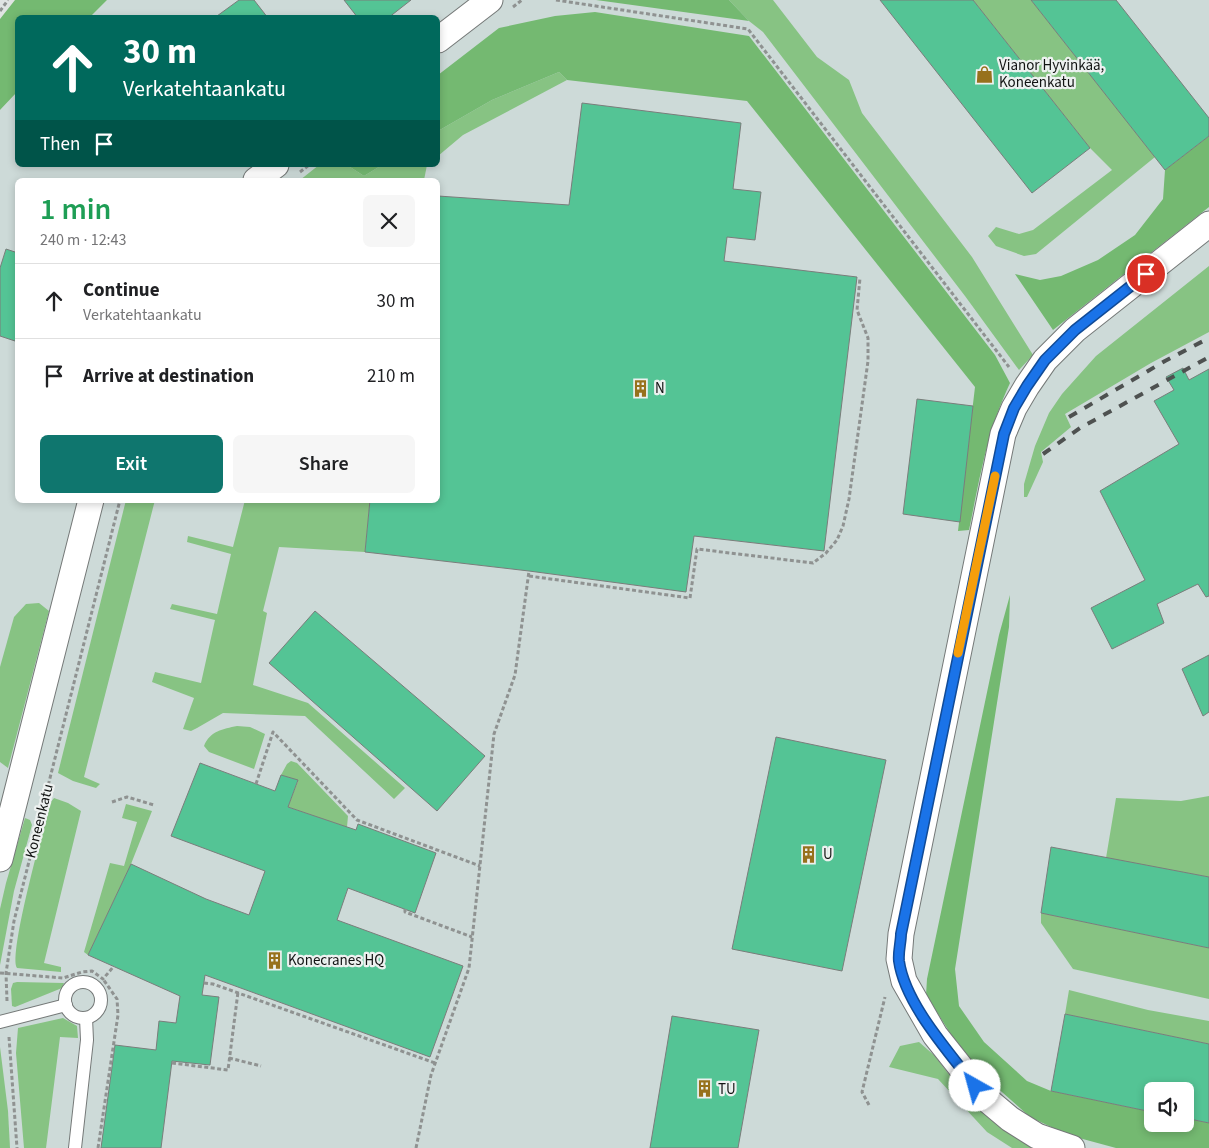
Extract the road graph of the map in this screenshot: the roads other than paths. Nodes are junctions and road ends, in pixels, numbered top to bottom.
1 (490, 0) edge
2 (440, 38) edge
3 (273, 167) edge
4 (259, 178) edge
5 (1209, 224) edge
6 (89, 503) edge
7 (0, 858) edge
8 (66, 1004) junction
9 (86, 1018) junction
10 (4, 1021) edge
11 (75, 1148) edge
12 (1072, 1148) edge

1 - 2 street
3 - 4 street
5 - 12 street
6 - 7 street, Koneenkatu
8 - 9 lane
8 - 9 lane
8 - 10 lane
9 - 11 lane

